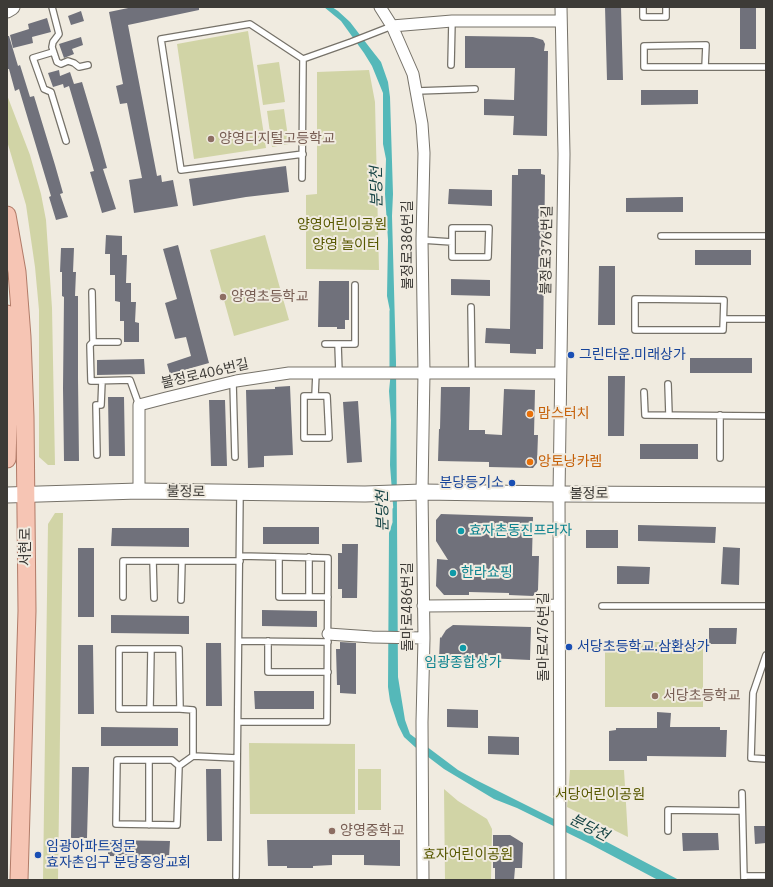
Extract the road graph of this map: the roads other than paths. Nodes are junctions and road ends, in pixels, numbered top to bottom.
1 (12, 7) edge
2 (52, 7) edge
3 (380, 7) edge
4 (561, 7) edge
5 (643, 7) edge
6 (666, 7) edge
7 (7, 10) edge
8 (452, 21) junction
9 (561, 21) junction
10 (389, 27) junction
11 (53, 52) junction
12 (304, 59) junction
13 (88, 65) dead end
14 (451, 65) dead end
15 (705, 67) junction
16 (766, 67) edge
17 (475, 89) dead end
18 (417, 91) junction
19 (66, 141) dead end
20 (303, 154) junction
21 (302, 178) dead end
22 (7, 215) edge
23 (661, 236) dead end
24 (766, 236) edge
25 (422, 240) junction
26 (452, 242) junction
27 (355, 285) dead end
28 (92, 292) dead end
29 (471, 307) dead end
30 (7, 314) edge
31 (724, 319) junction
32 (766, 319) edge
33 (93, 342) junction
34 (118, 342) dead end
35 (325, 344) dead end
36 (338, 344) junction
37 (316, 373) junction
38 (339, 373) junction
39 (420, 373) junction
40 (472, 373) junction
41 (560, 373) junction
42 (102, 381) junction
43 (233, 381) junction
44 (668, 384) dead end
45 (644, 392) dead end
46 (315, 396) junction
47 (139, 405) junction
48 (669, 415) junction
49 (720, 415) junction
50 (766, 416) edge
51 (97, 455) dead end
52 (235, 457) dead end
53 (720, 458) dead end
54 (7, 459) edge
55 (139, 492) junction
56 (240, 492) junction
57 (417, 492) junction
58 (26, 494) junction
59 (559, 494) junction
60 (7, 495) edge
61 (766, 495) edge
62 (279, 557) junction
63 (309, 557) junction
64 (240, 558) junction
65 (153, 561) junction
66 (182, 561) junction
67 (123, 597) dead end
68 (309, 597) junction
69 (328, 597) junction
70 (154, 598) dead end
71 (181, 600) dead end
72 (559, 605) junction
73 (423, 606) junction
74 (602, 606) dead end
75 (766, 606) edge
76 (328, 638) junction
77 (422, 638) junction
78 (239, 641) junction
79 (268, 641) junction
80 (151, 649) junction
81 (766, 655) edge
82 (328, 672) junction
83 (150, 709) junction
84 (180, 710) junction
85 (238, 722) junction
86 (193, 756) junction
87 (238, 758) junction
88 (766, 759) edge
89 (149, 760) junction
90 (179, 766) junction
91 (742, 793) dead end
92 (742, 811) junction
93 (149, 825) junction
94 (668, 831) dead end
95 (766, 876) edge
96 (236, 877) dead end
97 (744, 878) edge
98 (19, 880) edge
99 (423, 880) edge
100 (560, 880) edge

1 - 7 main road
2 - 11 lane
3 - 10 street, 불정로386번길
4 - 9 street, 불정로376번길
5 - 6 lane
8 - 9 street
8 - 10 street
8 - 14 lane
9 - 41 street, 불정로376번길
10 - 12 lane
10 - 18 street, 불정로386번길
11 - 13 lane
11 - 19 lane
12 - 20 lane
12 - 20 lane
15 - 15 lane
15 - 16 lane
17 - 18 lane
18 - 25 street, 불정로386번길
20 - 21 lane
22 - 58 main road, 서현로
23 - 24 lane
25 - 26 lane
25 - 39 street, 불정로386번길
26 - 26 lane
27 - 36 lane
28 - 33 lane
29 - 40 lane
30 - 54 main road
31 - 31 lane
31 - 32 lane
33 - 34 lane
33 - 42 lane
35 - 36 lane
36 - 38 lane
37 - 38 street, 불정로406번길
37 - 43 street, 불정로406번길
37 - 46 lane
38 - 39 street, 불정로406번길
39 - 40 street, 불정로406번길
39 - 57 street, 불정로386번길
40 - 41 street, 불정로406번길
41 - 59 street, 불정로376번길
42 - 47 lane
42 - 51 lane
43 - 47 street, 불정로406번길
43 - 52 lane
44 - 48 lane
45 - 48 lane
46 - 46 lane
47 - 55 street
48 - 49 lane
49 - 50 lane
49 - 53 lane
55 - 56 main road, 불정로
55 - 58 main road, 불정로
56 - 57 main road, 불정로
56 - 64 lane
57 - 59 main road, 불정로
57 - 73 street, 돌마로486번길
58 - 60 main road, 불정로
58 - 98 main road, 서현로
59 - 61 main road, 불정로
59 - 72 street, 돌마로476번길
62 - 63 lane
62 - 64 lane
62 - 68 lane
63 - 68 lane
63 - 69 lane
64 - 66 lane
64 - 78 lane
65 - 66 lane
65 - 67 lane
65 - 70 lane
66 - 71 lane
68 - 69 lane
69 - 76 lane
72 - 73 street
72 - 100 street, 돌마로476번길
73 - 77 street, 돌마로486번길
74 - 75 lane
76 - 77 street
76 - 79 lane
76 - 82 lane
77 - 99 street, 돌마로486번길
78 - 79 lane
78 - 85 lane
79 - 82 lane
80 - 83 lane
80 - 83 lane
80 - 84 lane
81 - 88 lane
82 - 85 lane
83 - 84 lane
84 - 86 lane
85 - 87 lane
86 - 87 lane
86 - 90 lane
87 - 96 lane
89 - 90 lane
89 - 93 lane
89 - 93 lane
90 - 93 lane
91 - 92 lane
92 - 94 lane
92 - 97 lane
95 - 97 lane

